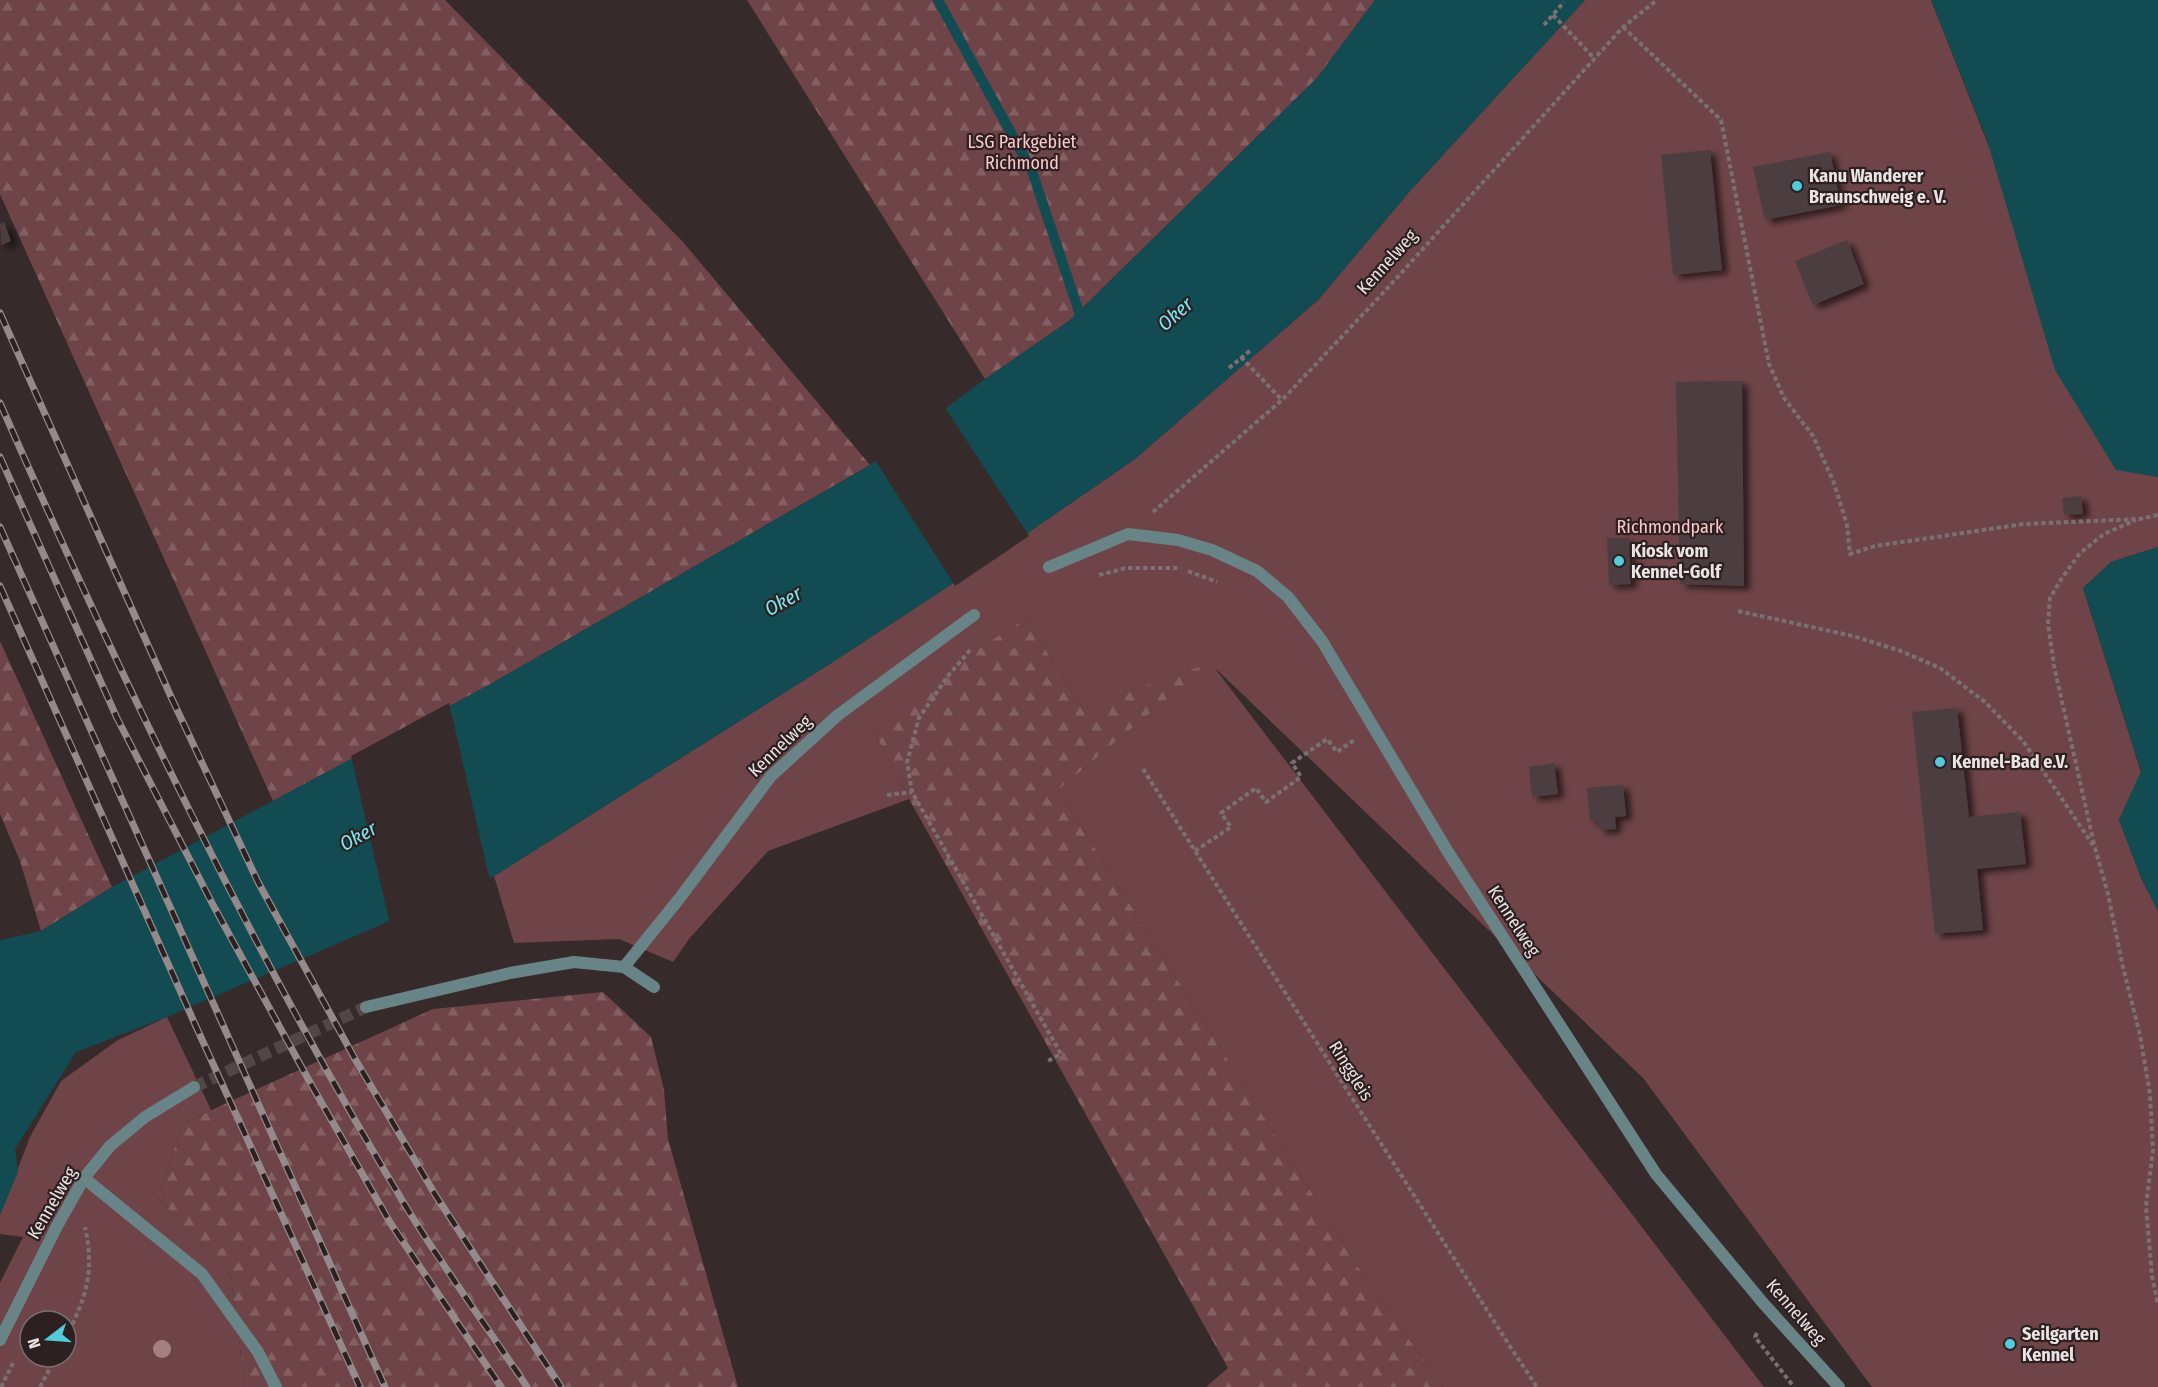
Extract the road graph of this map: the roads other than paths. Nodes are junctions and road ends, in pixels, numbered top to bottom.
1 (1049, 567) dead end
2 (974, 615) dead end
3 (624, 967) junction
4 (654, 987) dead end
5 (366, 1007) tunnel mouth
6 (194, 1087) tunnel mouth
7 (84, 1178) junction
8 (0, 1340) edge
9 (276, 1387) edge
10 (1839, 1387) edge

1 - 10 street, Kennelweg
2 - 3 street, Kennelweg
3 - 4 street
3 - 5 street
6 - 7 street, Kennelweg
7 - 8 street, Kennelweg
7 - 9 street

